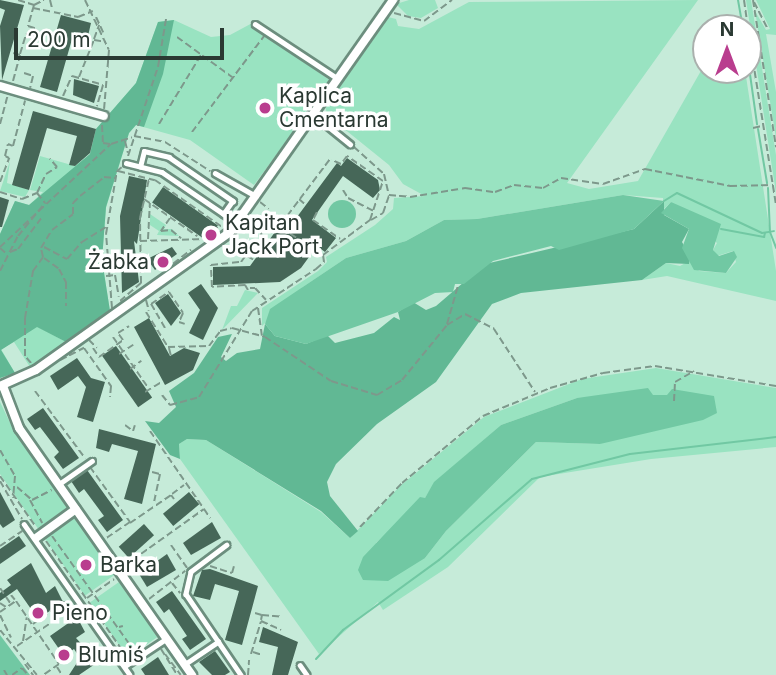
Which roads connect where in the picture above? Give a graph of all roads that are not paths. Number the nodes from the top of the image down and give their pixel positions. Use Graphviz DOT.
graph roads {
  1 [pos="393,0"];
  2 [pos="255,24"];
  3 [pos="338,79"];
  4 [pos="0,86"];
  5 [pos="100,113"];
  6 [pos="313,114"];
  7 [pos="350,144"];
  8 [pos="126,163"];
  9 [pos="140,167"];
  10 [pos="215,173"];
  11 [pos="258,199"];
  12 [pos="224,214"];
  13 [pos="238,224"];
  14 [pos="2,386"];
  15 [pos="90,463"];
  16 [pos="56,486"];
  17 [pos="76,509"];
  18 [pos="26,525"];
  19 [pos="42,535"];
  20 [pos="226,545"];
  21 [pos="166,639"];
  22 [pos="218,642"];
  23 [pos="128,664"];
  24 [pos="185,664"];
  25 [pos="300,665"];
  26 [pos="130,675"];
  27 [pos="192,675"];
  28 [pos="241,675"];
  29 [pos="307,675"];
  1 -- 3 [label="street"];
  2 -- 3 [label="lane"];
  3 -- 6 [label="street"];
  4 -- 5 [label="street"];
  6 -- 7 [label="lane"];
  6 -- 11 [label="street"];
  8 -- 9 [label="lane"];
  9 -- 12 [label="lane"];
  9 -- 12 [label="lane"];
  10 -- 11 [label="lane"];
  11 -- 13 [label="street"];
  12 -- 13 [label="lane"];
  13 -- 14 [label="street"];
  14 -- 16 [label="street"];
  15 -- 16 [label="lane"];
  16 -- 17 [label="street"];
  17 -- 19 [label="street"];
  17 -- 21 [label="street"];
  18 -- 19 [label="lane"];
  19 -- 23 [label="lane"];
  20 -- 22 [label="lane"];
  21 -- 23 [label="lane"];
  21 -- 24 [label="street"];
  22 -- 24 [label="lane"];
  22 -- 28 [label="lane"];
  23 -- 26 [label="lane"];
  24 -- 27 [label="street"];
  25 -- 29 [label="lane"];
}
